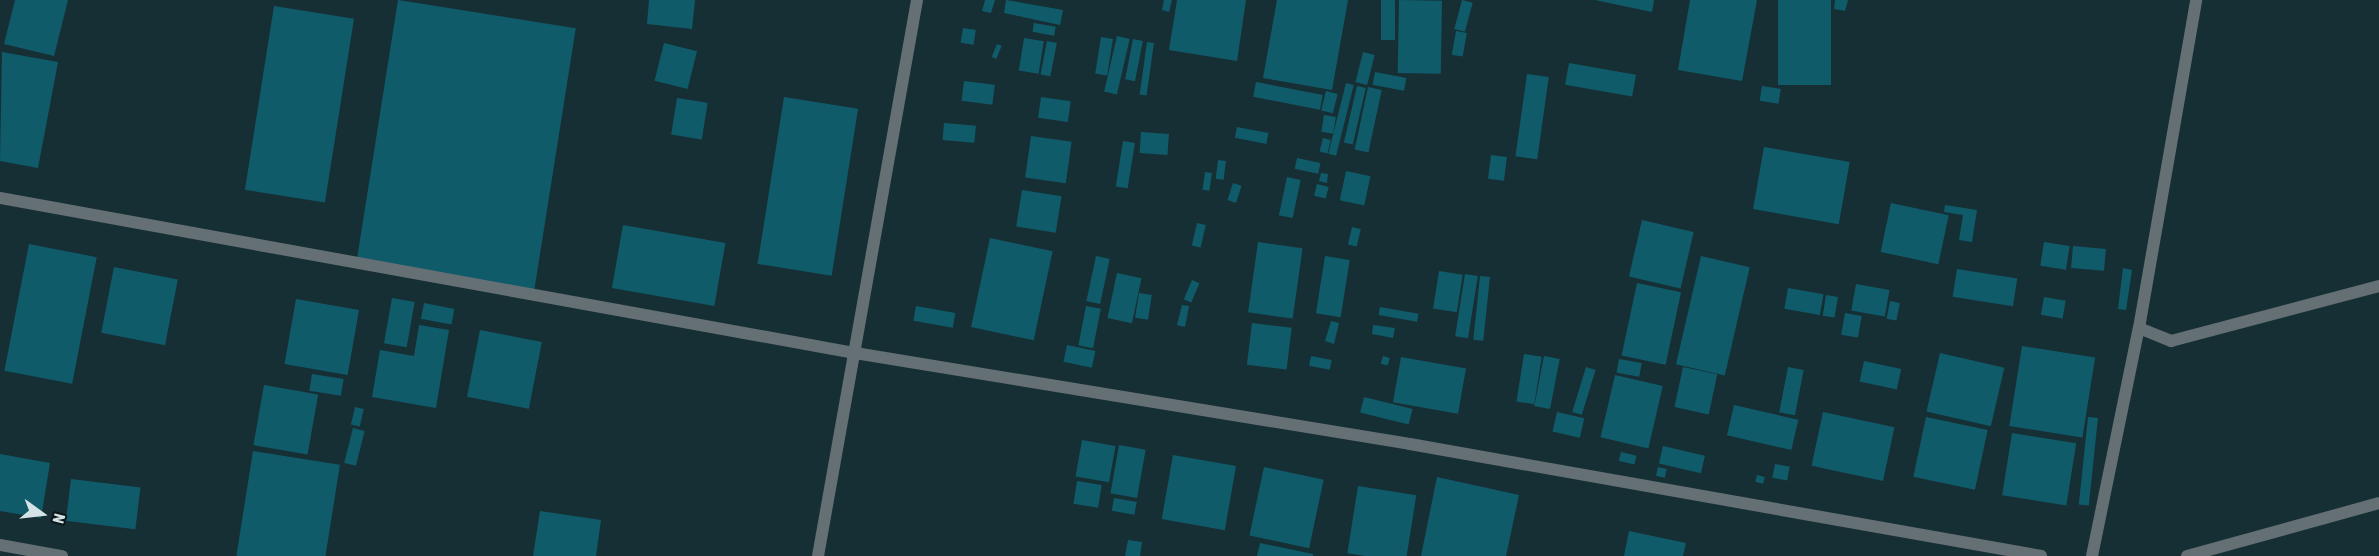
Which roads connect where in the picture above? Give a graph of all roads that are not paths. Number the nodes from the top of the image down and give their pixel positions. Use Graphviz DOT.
graph roads {
  1 [pos="917,0"];
  2 [pos="2196,0"];
  3 [pos="0,198"];
  4 [pos="2379,286"];
  5 [pos="2139,328"];
  6 [pos="855,353"];
  7 [pos="2379,502"];
  8 [pos="0,545"];
  9 [pos="62,556"];
  10 [pos="818,556"];
  11 [pos="2041,556"];
  12 [pos="2092,556"];
  13 [pos="2187,556"];
  1 -- 6 [label="street"];
  2 -- 5 [label="street"];
  3 -- 6 [label="street"];
  4 -- 5 [label="street"];
  5 -- 12 [label="street"];
  6 -- 10 [label="street"];
  6 -- 11 [label="street"];
  7 -- 13 [label="street"];
  8 -- 9 [label="street"];
}
